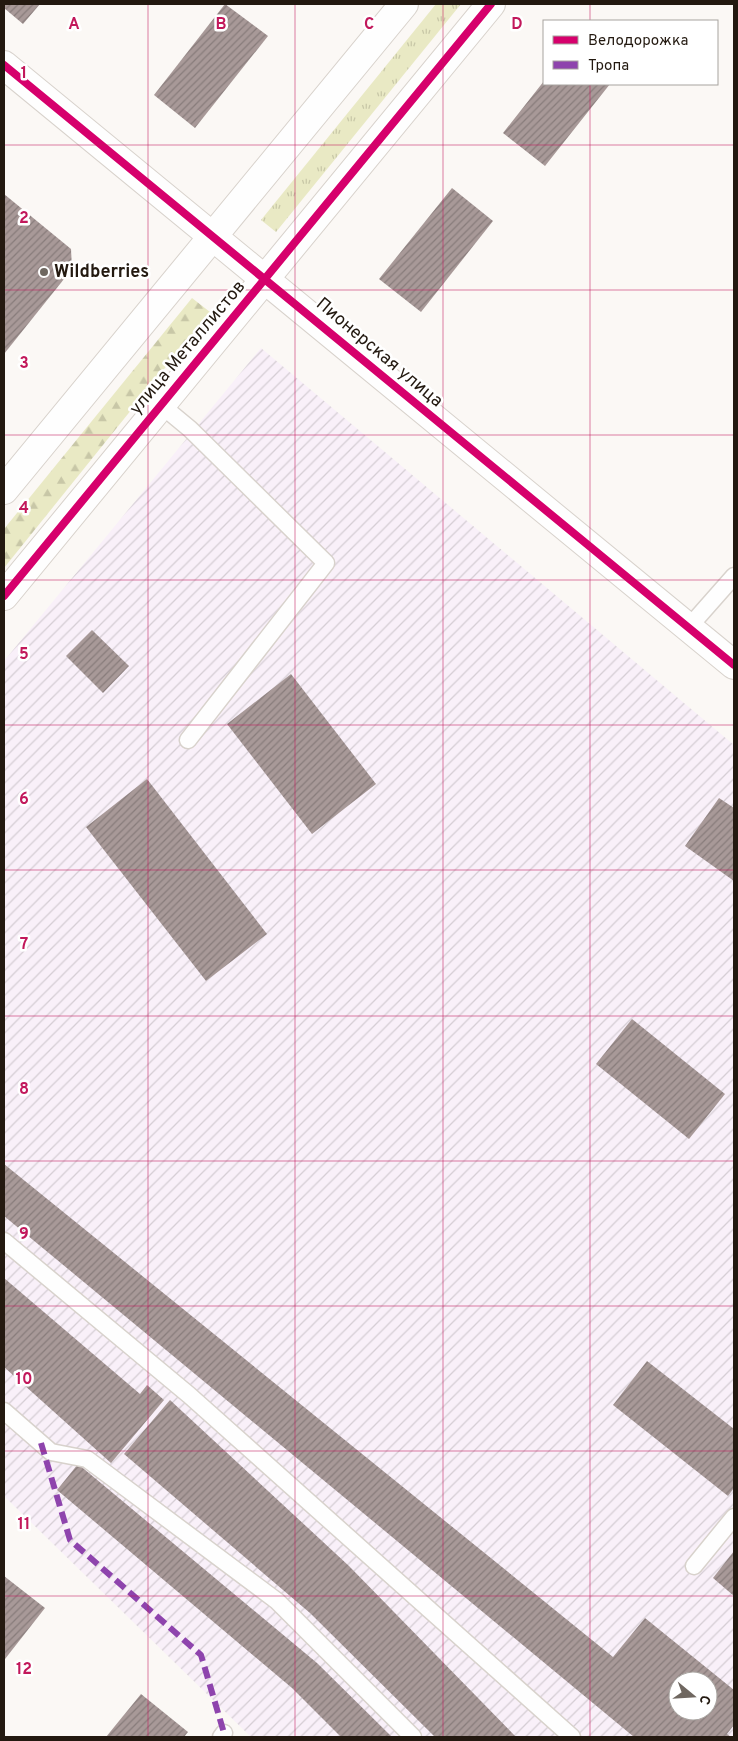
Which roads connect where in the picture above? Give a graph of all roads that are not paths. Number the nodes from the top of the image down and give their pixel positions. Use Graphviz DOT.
graph roads {
  1 [pos="404,4"];
  2 [pos="491,4"];
  3 [pos="4,64"];
  4 [pos="214,236"];
  5 [pos="266,278"];
  6 [pos="161,405"];
  7 [pos="4,490"];
  8 [pos="734,576"];
  9 [pos="4,596"];
  10 [pos="689,627"];
  11 [pos="734,665"];
  12 [pos="188,740"];
  13 [pos="4,1240"];
  14 [pos="4,1411"];
  15 [pos="734,1517"];
  16 [pos="694,1566"];
  17 [pos="413,1737"];
  18 [pos="572,1737"];
  1 -- 4 [label="street"];
  2 -- 5 [label="street, улица Металлистов"];
  3 -- 4 [label="street, Пионерская улица"];
  4 -- 5 [label="street, Пионерская улица"];
  4 -- 7 [label="street"];
  5 -- 6 [label="street, улица Металлистов"];
  5 -- 10 [label="street, Пионерская улица"];
  6 -- 9 [label="street, улица Металлистов"];
  6 -- 12 [label="lane"];
  8 -- 10 [label="lane"];
  10 -- 11 [label="street, Пионерская улица"];
  13 -- 18 [label="lane"];
  14 -- 17 [label="lane"];
  15 -- 16 [label="lane"];
}
